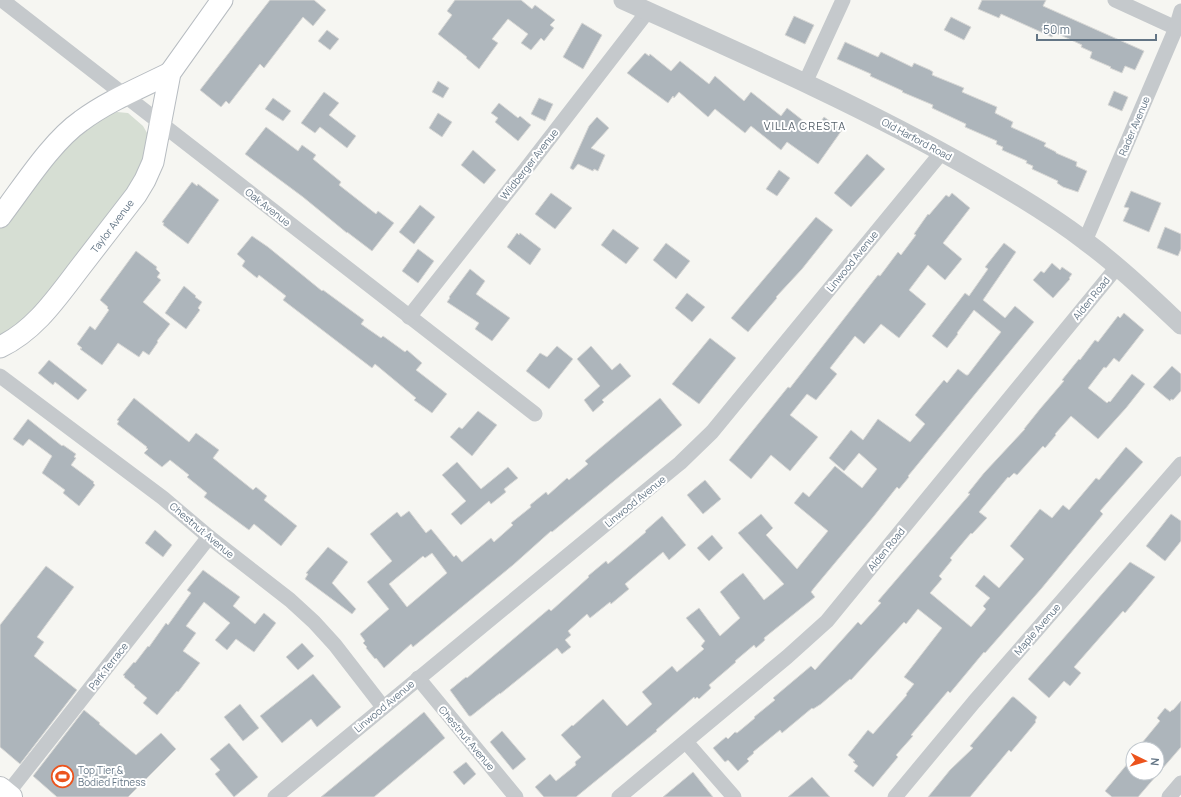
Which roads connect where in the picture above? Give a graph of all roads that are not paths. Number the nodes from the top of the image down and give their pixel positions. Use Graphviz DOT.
graph roads {
  1 [pos="2,0"];
  2 [pos="222,0"];
  3 [pos="623,0"];
  4 [pos="843,0"];
  5 [pos="1115,0"];
  6 [pos="648,11"];
  7 [pos="1181,11"];
  8 [pos="1176,28"];
  9 [pos="170,73"];
  10 [pos="804,83"];
  11 [pos="125,96"];
  12 [pos="160,123"];
  13 [pos="942,152"];
  14 [pos="0,217"];
  15 [pos="1086,241"];
  16 [pos="1117,267"];
  17 [pos="409,317"];
  18 [pos="1181,325"];
  19 [pos="0,347"];
  20 [pos="0,376"];
  21 [pos="535,414"];
  22 [pos="1181,464"];
  23 [pos="209,537"];
  24 [pos="418,678"];
  25 [pos="383,707"];
  26 [pos="686,742"];
  27 [pos="1181,783"];
  28 [pos="6,793"];
  29 [pos="275,797"];
  30 [pos="516,797"];
  31 [pos="619,797"];
  32 [pos="734,797"];
  33 [pos="896,797"];
  34 [pos="1169,797"];
  1 -- 11 [label="street, Oak Avenue"];
  2 -- 9 [label="main road, Taylor Avenue"];
  3 -- 6 [label="street, Old Harford Road"];
  4 -- 10 [label="street"];
  5 -- 8 [label="street"];
  6 -- 10 [label="street, Old Harford Road"];
  6 -- 17 [label="street, Wildberger Avenue"];
  7 -- 8 [label="street, Rader Avenue"];
  8 -- 15 [label="street, Rader Avenue"];
  9 -- 11 [label="main road, Taylor Avenue"];
  9 -- 12 [label="main road, Taylor Avenue"];
  10 -- 13 [label="street, Old Harford Road"];
  11 -- 12 [label="street, Oak Avenue"];
  11 -- 14 [label="main road, Taylor Avenue"];
  12 -- 17 [label="street, Oak Avenue"];
  12 -- 19 [label="main road, Taylor Avenue"];
  13 -- 15 [label="street, Old Harford Road"];
  13 -- 24 [label="street, Linwood Avenue"];
  15 -- 16 [label="street, Old Harford Road"];
  16 -- 18 [label="street, Old Harford Road"];
  16 -- 26 [label="street, Alden Road"];
  17 -- 21 [label="street, Oak Avenue"];
  20 -- 23 [label="street, Chestnut Avenue"];
  22 -- 33 [label="street, Maple Avenue"];
  23 -- 25 [label="street, Chestnut Avenue"];
  23 -- 28 [label="street, Park Terrace"];
  24 -- 25 [label="street, Linwood Avenue"];
  24 -- 30 [label="street, Chestnut Avenue"];
  25 -- 29 [label="street, Linwood Avenue"];
  26 -- 31 [label="street, Alden Road"];
  26 -- 32 [label="street"];
  27 -- 34 [label="street"];
}
